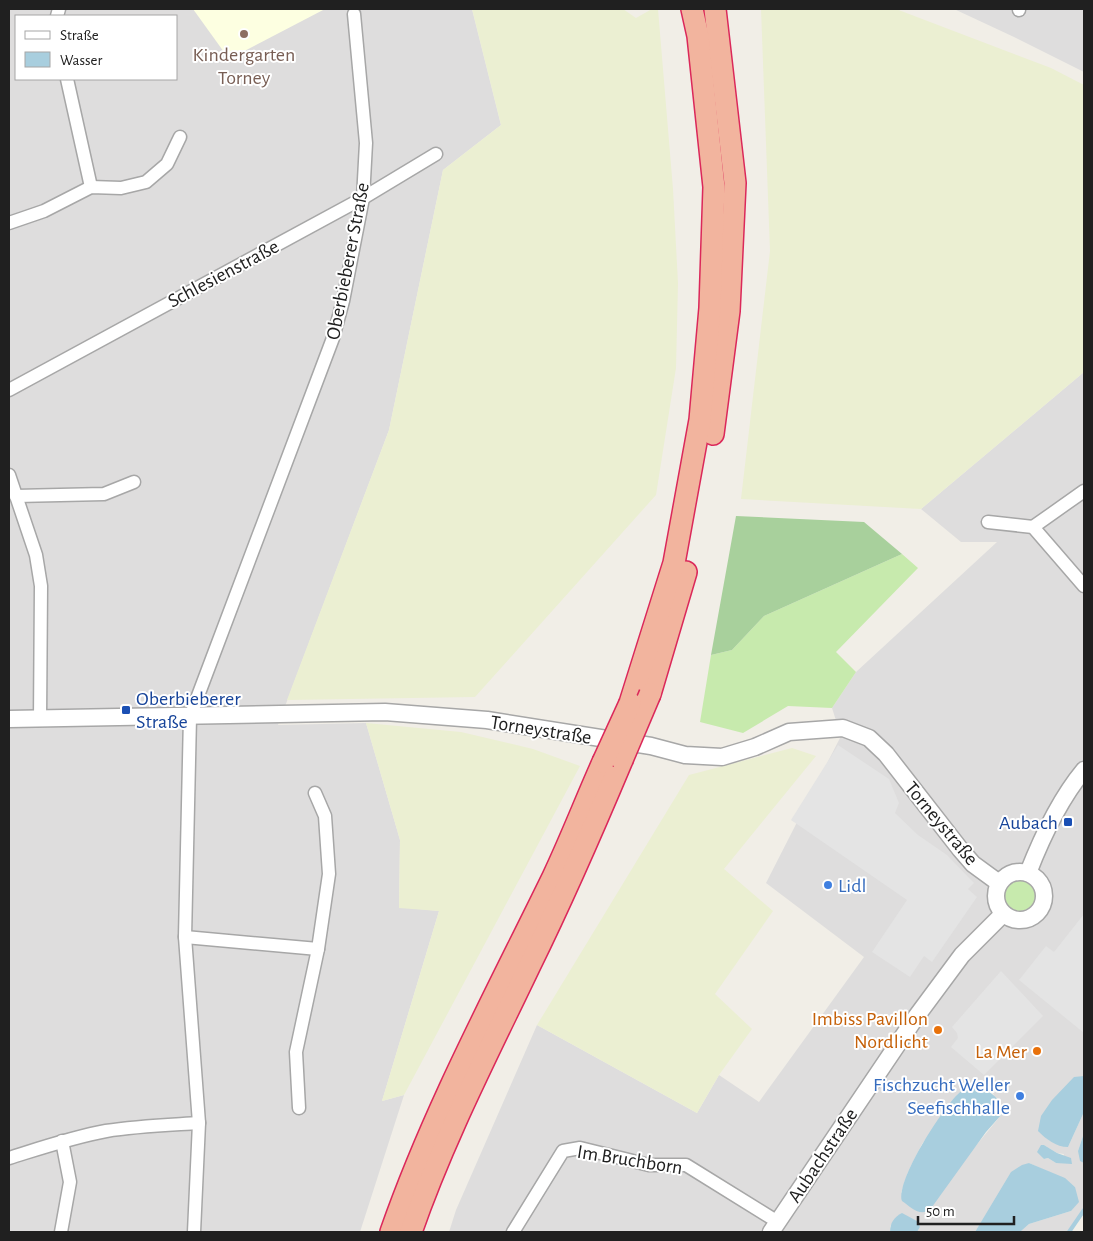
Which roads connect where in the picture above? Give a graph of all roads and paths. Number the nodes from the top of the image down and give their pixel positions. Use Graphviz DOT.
graph roads {
  1 [pos="692,9"];
  2 [pos="715,9"];
  3 [pos="354,14"];
  4 [pos="68,80"];
  5 [pos="180,137"];
  6 [pos="436,154"];
  7 [pos="91,187"];
  8 [pos="363,198"];
  9 [pos="9,222"];
  10 [pos="9,390"];
  11 [pos="9,475"];
  12 [pos="134,482"];
  13 [pos="1084,491"];
  14 [pos="16,496"];
  15 [pos="988,522"];
  16 [pos="1033,527"];
  17 [pos="1084,586"];
  18 [pos="190,716"];
  19 [pos="9,719"];
  20 [pos="40,720"];
  21 [pos="613,761"];
  22 [pos="1084,770"];
  23 [pos="315,793"];
  24 [pos="1028,873"];
  25 [pos="999,883"];
  26 [pos="1003,914"];
  27 [pos="185,937"];
  28 [pos="318,949"];
  29 [pos="298,1108"];
  30 [pos="199,1123"];
  31 [pos="62,1141"];
  32 [pos="9,1158"];
  33 [pos="774,1227"];
  34 [pos="62,1232"];
  35 [pos="194,1232"];
  36 [pos="391,1232"];
  37 [pos="410,1232"];
  38 [pos="513,1232"];
  1 -- 21 [label="highway, bridge"];
  2 -- 21 [label="highway, bridge"];
  3 -- 8 [label="street, Oberbieberer Straße"];
  4 -- 7 [label="street"];
  5 -- 7 [label="street"];
  6 -- 8 [label="street, Schlesienstraße"];
  7 -- 9 [label="street"];
  8 -- 10 [label="street, Schlesienstraße"];
  8 -- 18 [label="street, Oberbieberer Straße"];
  11 -- 14 [label="street"];
  12 -- 14 [label="street"];
  13 -- 16 [label="street"];
  14 -- 20 [label="street"];
  15 -- 16 [label="street"];
  16 -- 17 [label="street"];
  18 -- 20 [label="street, Torneystraße"];
  18 -- 25 [label="street, Torneystraße"];
  18 -- 27 [label="street, Oberbieberer Straße"];
  19 -- 20 [label="street, Torneystraße"];
  21 -- 36 [label="highway"];
  21 -- 37 [label="highway"];
  22 -- 24 [label="street"];
  23 -- 28 [label="street"];
  24 -- 25 [label="street"];
  24 -- 26 [label="street"];
  25 -- 26 [label="street"];
  26 -- 33 [label="street, Aubachstraße"];
  27 -- 28 [label="street"];
  27 -- 30 [label="street, Oberbieberer Straße"];
  28 -- 29 [label="street"];
  30 -- 31 [label="street"];
  30 -- 35 [label="street, Oberbieberer Straße"];
  31 -- 32 [label="street"];
  31 -- 34 [label="street"];
  33 -- 38 [label="street, Im Bruchborn"];
}
